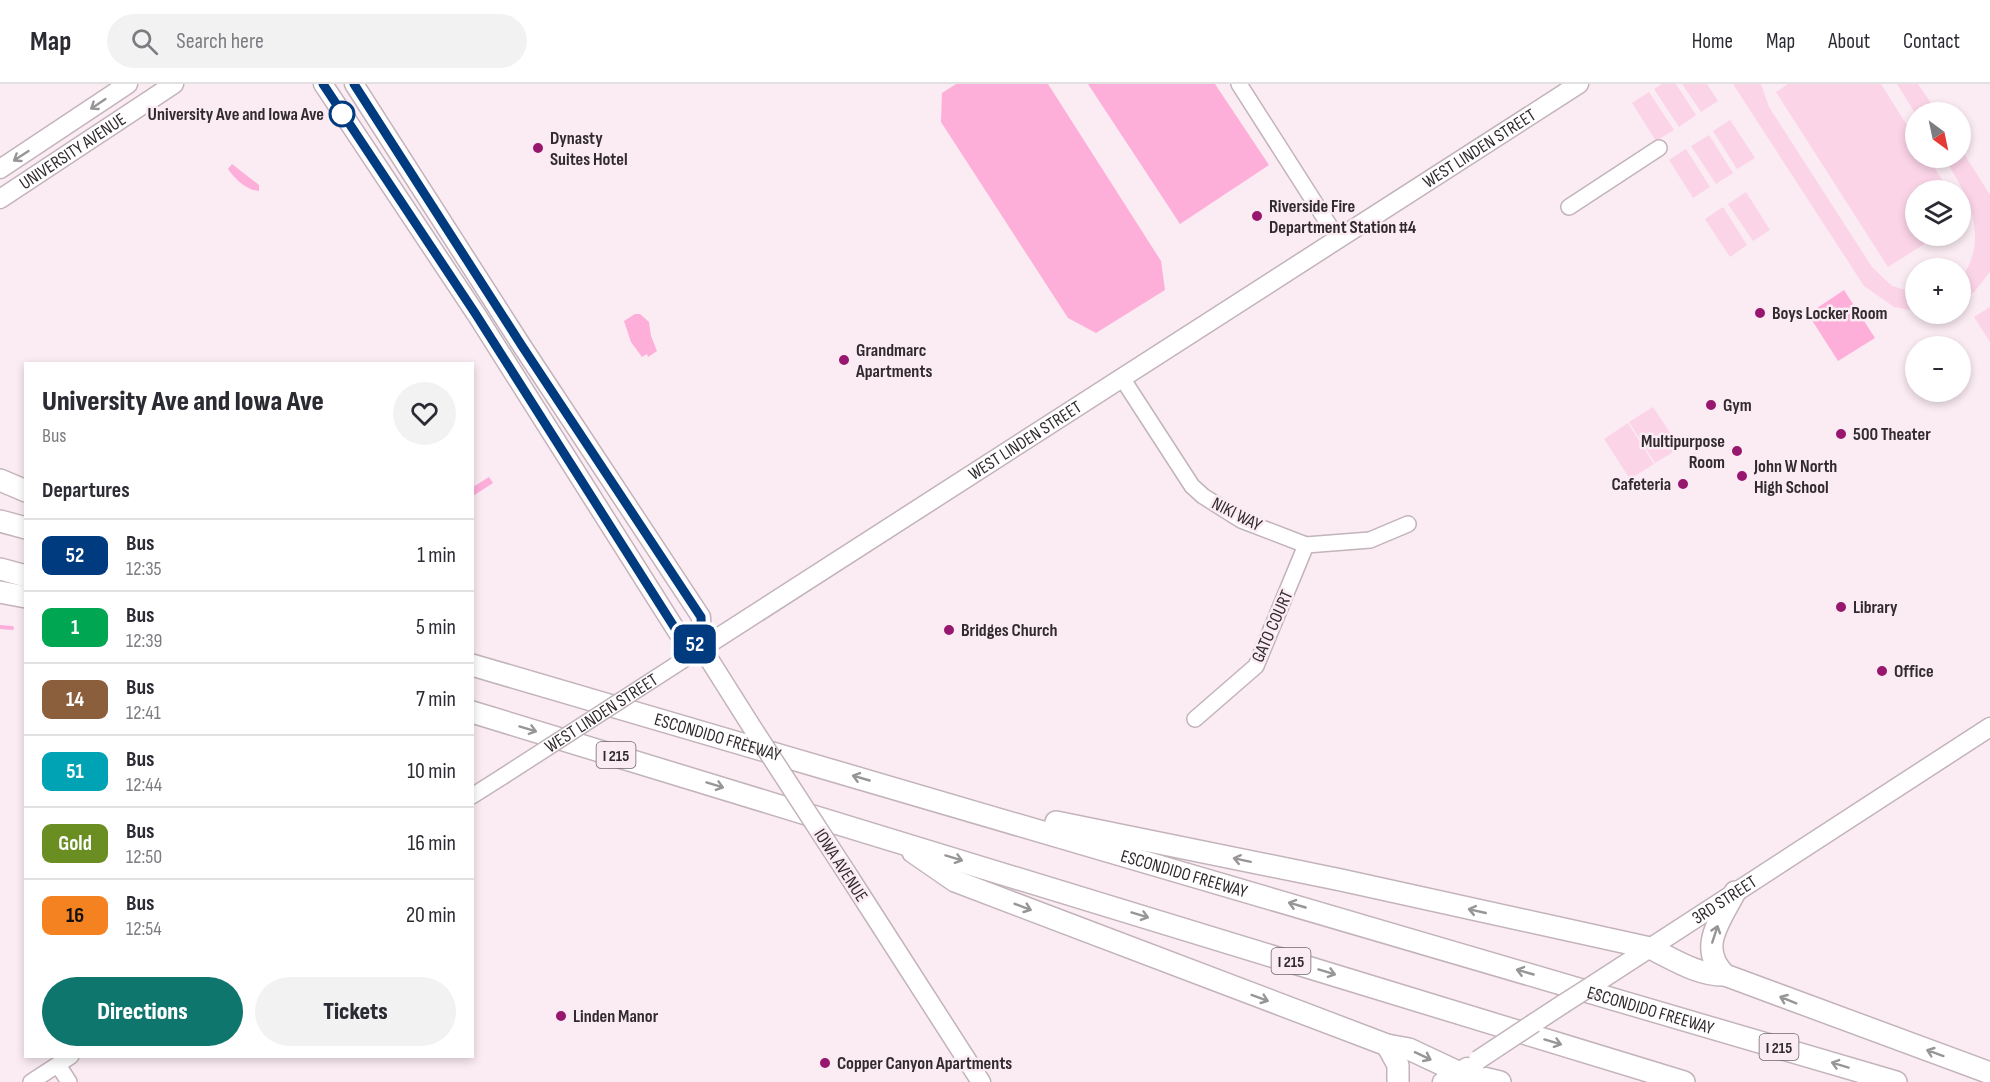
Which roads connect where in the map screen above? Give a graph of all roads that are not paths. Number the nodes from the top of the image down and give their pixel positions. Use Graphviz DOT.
graph roads {
  1 [pos="128,84"];
  2 [pos="174,84"];
  3 [pos="322,84"];
  4 [pos="354,84"];
  5 [pos="1239,84"];
  6 [pos="1579,84"];
  7 [pos="1659,148"];
  8 [pos="0,169"];
  9 [pos="0,199"];
  10 [pos="1569,207"];
  11 [pos="1338,239"];
  12 [pos="1122,378"];
  13 [pos="0,480"];
  14 [pos="24,490"];
  15 [pos="0,521"];
  16 [pos="1408,524"];
  17 [pos="24,527"];
  18 [pos="1306,545"];
  19 [pos="0,569"];
  20 [pos="24,575"];
  21 [pos="0,592"];
  22 [pos="24,597"];
  23 [pos="702,648"];
  24 [pos="474,666"];
  25 [pos="474,713"];
  26 [pos="1195,719"];
  27 [pos="1990,727"];
  28 [pos="474,795"];
  29 [pos="917,795"];
  30 [pos="898,841"];
  31 [pos="1735,892"];
  32 [pos="1642,954"];
  33 [pos="1725,975"];
  34 [pos="1387,1045"];
  35 [pos="65,1060"];
  36 [pos="1990,1073"];
  37 [pos="1450,1077"];
  38 [pos="31,1082"];
  39 [pos="69,1082"];
  40 [pos="981,1082"];
  41 [pos="1398,1082"];
  42 [pos="1500,1082"];
  43 [pos="1684,1082"];
  44 [pos="1896,1082"];
  1 -- 8 [label="main road, UNIVERSITY AVENUE, one-way"];
  2 -- 9 [label="main road, UNIVERSITY AVENUE"];
  3 -- 23 [label="main road, IOWA AVENUE"];
  4 -- 23 [label="main road, IOWA AVENUE"];
  5 -- 11 [label="street"];
  6 -- 11 [label="main road, WEST LINDEN STREET"];
  7 -- 10 [label="street"];
  11 -- 12 [label="main road, WEST LINDEN STREET"];
  12 -- 18 [label="street, NIKI WAY"];
  12 -- 23 [label="main road, WEST LINDEN STREET"];
  13 -- 14 [label="highway"];
  15 -- 17 [label="highway"];
  16 -- 18 [label="street, NIKI WAY"];
  18 -- 26 [label="street, GATO COURT"];
  19 -- 20 [label="highway"];
  21 -- 22 [label="highway"];
  23 -- 28 [label="street, WEST LINDEN STREET, bridge"];
  23 -- 40 [label="main road, IOWA AVENUE, bridge"];
  29 -- 24 [label="highway, ESCONDIDO FREEWAY / I 215, one-way"];
  25 -- 30 [label="highway, I 215, one-way"];
  27 -- 31 [label="main road, 3RD STREET"];
  32 -- 29 [label="highway, one-way"];
  44 -- 29 [label="highway, ESCONDIDO FREEWAY / I 215, one-way"];
  30 -- 34 [label="highway, one-way"];
  30 -- 43 [label="highway, I 215, one-way"];
  31 -- 32 [label="main road, 3RD STREET"];
  33 -- 31 [label="highway, one-way"];
  32 -- 33 [label="highway"];
  32 -- 37 [label="main road, 3RD STREET, bridge"];
  36 -- 33 [label="highway, one-way"];
  34 -- 37 [label="highway, one-way"];
  34 -- 41 [label="highway"];
  35 -- 38 [label="street"];
  35 -- 39 [label="street"];
  37 -- 42 [label="highway"];
}
